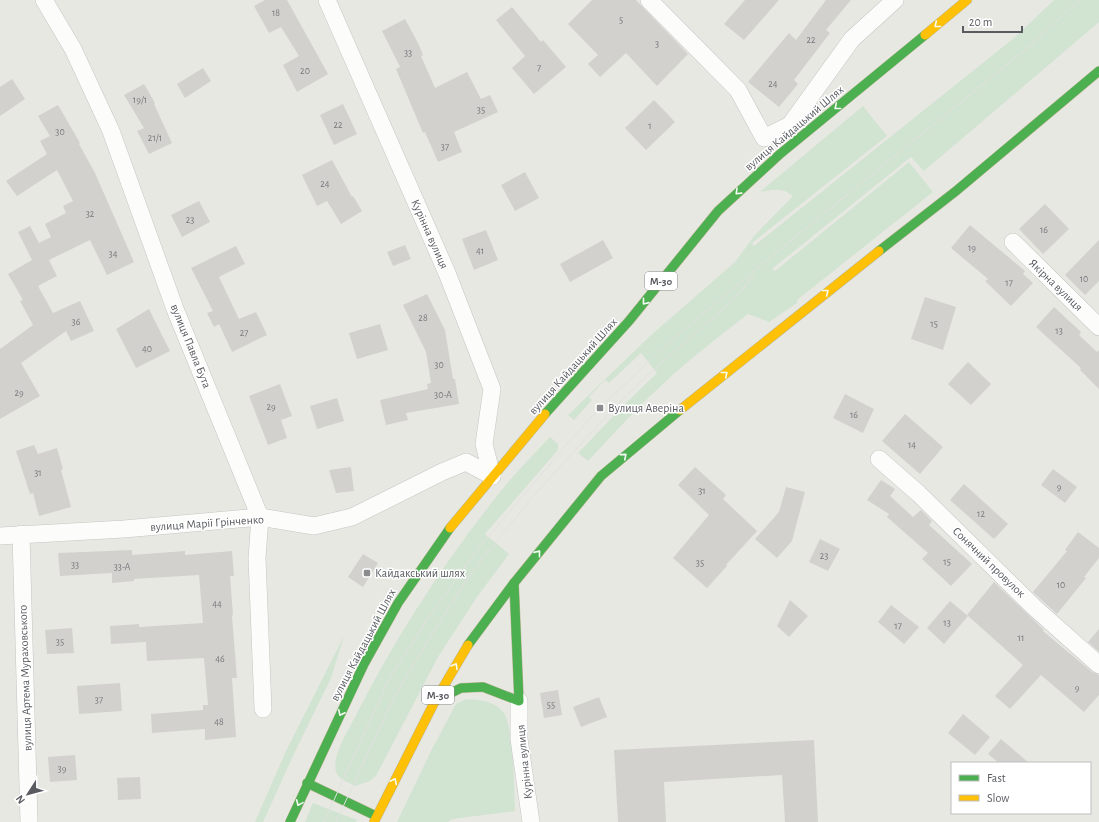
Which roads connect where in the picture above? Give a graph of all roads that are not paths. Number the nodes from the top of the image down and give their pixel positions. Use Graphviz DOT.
graph roads {
  1 [pos="44,0"];
  2 [pos="326,0"];
  3 [pos="649,0"];
  4 [pos="895,0"];
  5 [pos="967,0"];
  6 [pos="1099,71"];
  7 [pos="1013,242"];
  8 [pos="1099,327"];
  9 [pos="879,459"];
  10 [pos="492,476"];
  11 [pos="260,517"];
  12 [pos="21,534"];
  13 [pos="0,536"];
  14 [pos="514,583"];
  15 [pos="1099,665"];
  16 [pos="435,701"];
  17 [pos="519,701"];
  18 [pos="263,709"];
  19 [pos="307,783"];
  20 [pos="375,819"];
  21 [pos="29,822"];
  22 [pos="290,822"];
  23 [pos="531,822"];
  1 -- 11 [label="street, вулиця Павла Бута"];
  2 -- 10 [label="street, Курінна вулиця"];
  3 -- 4 [label="street"];
  5 -- 10 [label="highway, вулиця Кайдацький Шлях / М-30, one-way"];
  14 -- 6 [label="highway, М-30, one-way"];
  7 -- 8 [label="street, Якірна вулиця"];
  9 -- 15 [label="street, Сонячний провулок"];
  10 -- 11 [label="street, вулиця Марії Грінченко"];
  10 -- 19 [label="highway, вулиця Кайдацький Шлях / М-30, one-way"];
  11 -- 12 [label="street, вулиця Марії Грінченко"];
  11 -- 18 [label="street, вулиця Павла Бута"];
  12 -- 13 [label="street, вулиця Марії Грінченко"];
  12 -- 21 [label="street, вулиця Артема Мураховського"];
  16 -- 14 [label="highway, М-30, one-way"];
  14 -- 17 [label="highway"];
  16 -- 17 [label="highway"];
  20 -- 16 [label="highway, М-30, one-way"];
  17 -- 23 [label="street, Курінна вулиця"];
  19 -- 20 [label="highway"];
  19 -- 22 [label="highway, вулиця Кайдацький Шлях / М-30, one-way"];
}
